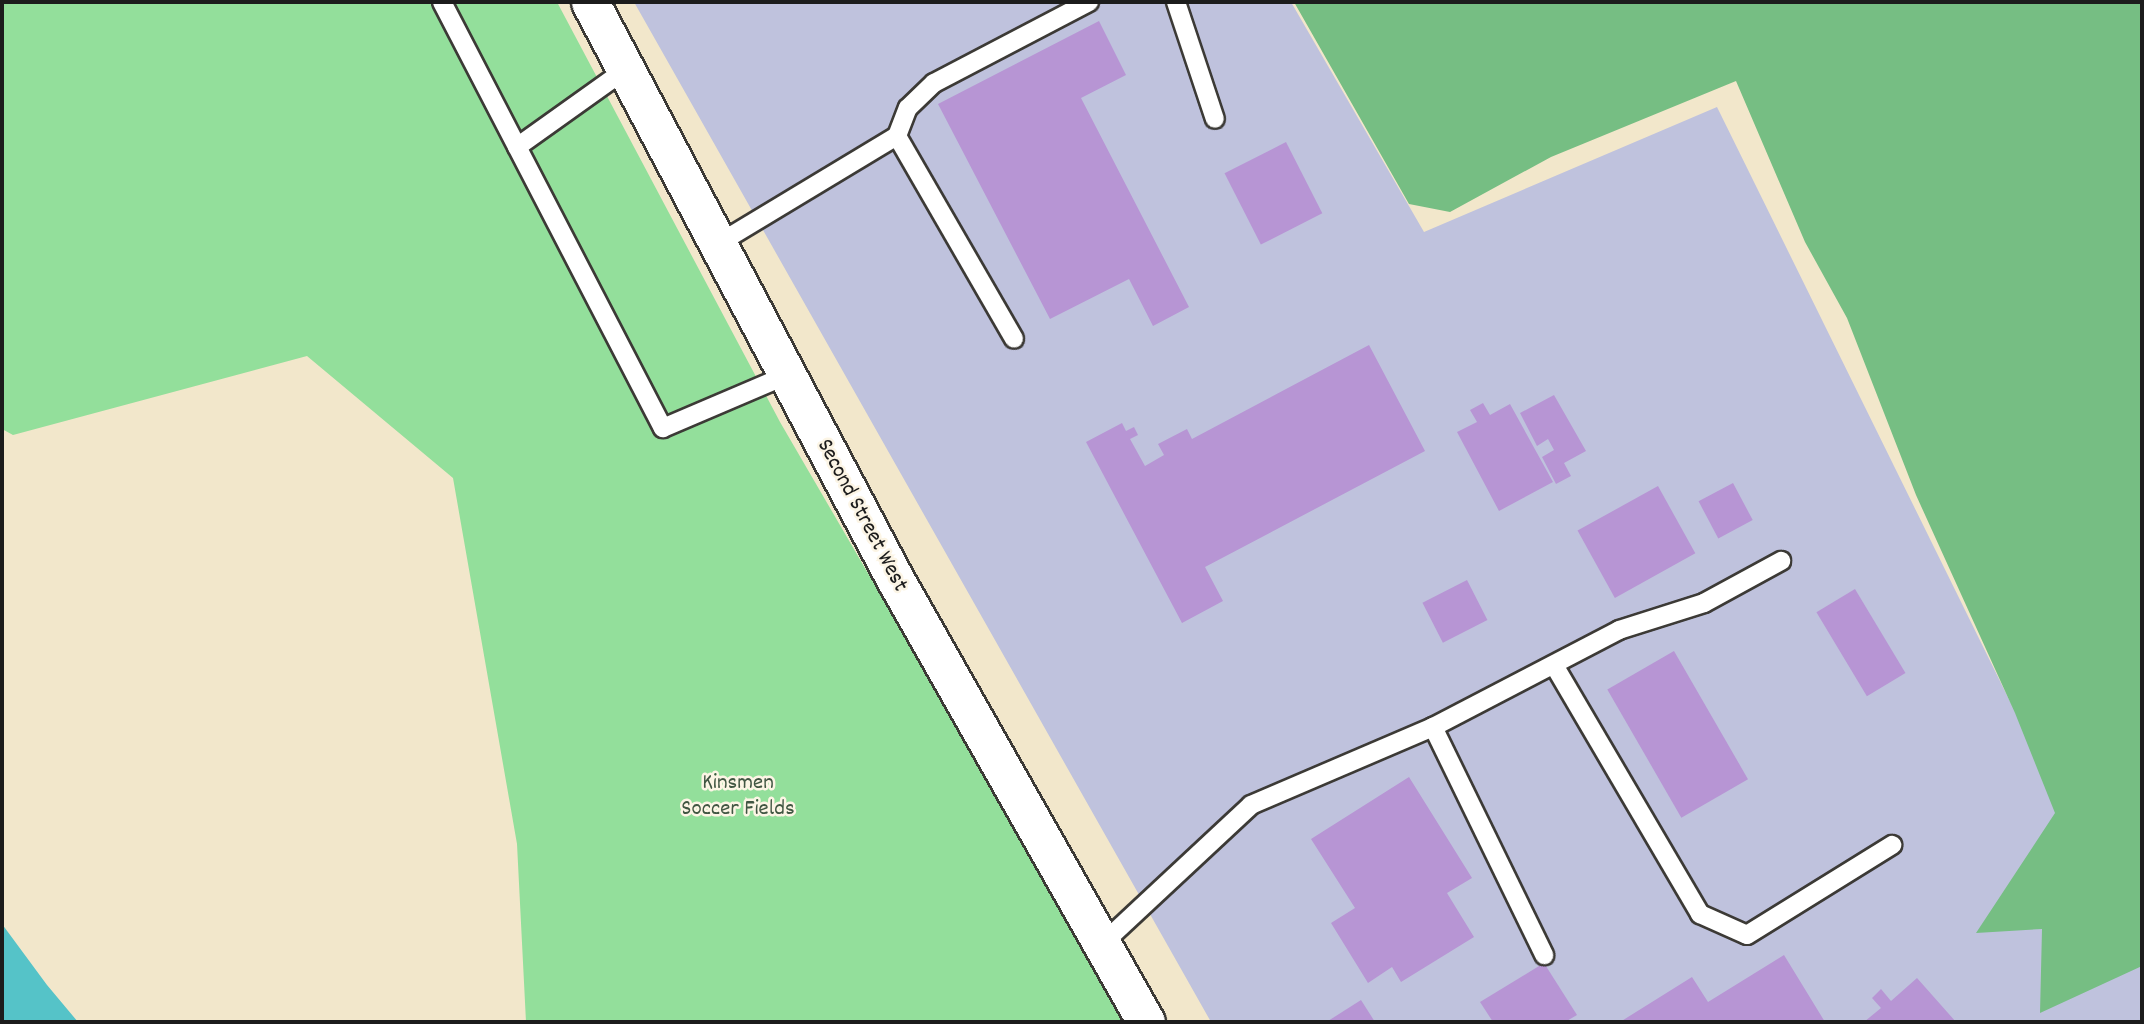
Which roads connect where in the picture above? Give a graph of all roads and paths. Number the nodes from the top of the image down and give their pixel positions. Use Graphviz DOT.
graph roads {
  1 [pos="442,2"];
  2 [pos="590,2"];
  3 [pos="1089,2"];
  4 [pos="1176,2"];
  5 [pos="625,69"];
  6 [pos="1215,119"];
  7 [pos="897,136"];
  8 [pos="517,146"];
  9 [pos="716,246"];
  10 [pos="1014,339"];
  11 [pos="785,376"];
  12 [pos="1781,561"];
  13 [pos="1554,665"];
  14 [pos="1433,727"];
  15 [pos="1892,845"];
  16 [pos="1101,945"];
  17 [pos="1544,955"];
  18 [pos="1146,1022"];
  1 -- 8 [label="lane"];
  2 -- 5 [label="street, Second Street West"];
  3 -- 7 [label="lane"];
  4 -- 6 [label="lane"];
  5 -- 8 [label="lane"];
  5 -- 9 [label="street, Second Street West"];
  7 -- 9 [label="lane"];
  7 -- 10 [label="lane"];
  8 -- 11 [label="lane"];
  9 -- 11 [label="street, Second Street West"];
  11 -- 16 [label="street, Second Street West"];
  12 -- 13 [label="lane"];
  13 -- 14 [label="lane"];
  13 -- 15 [label="lane"];
  14 -- 16 [label="lane"];
  14 -- 17 [label="lane"];
  16 -- 18 [label="street, Second Street West"];
}
